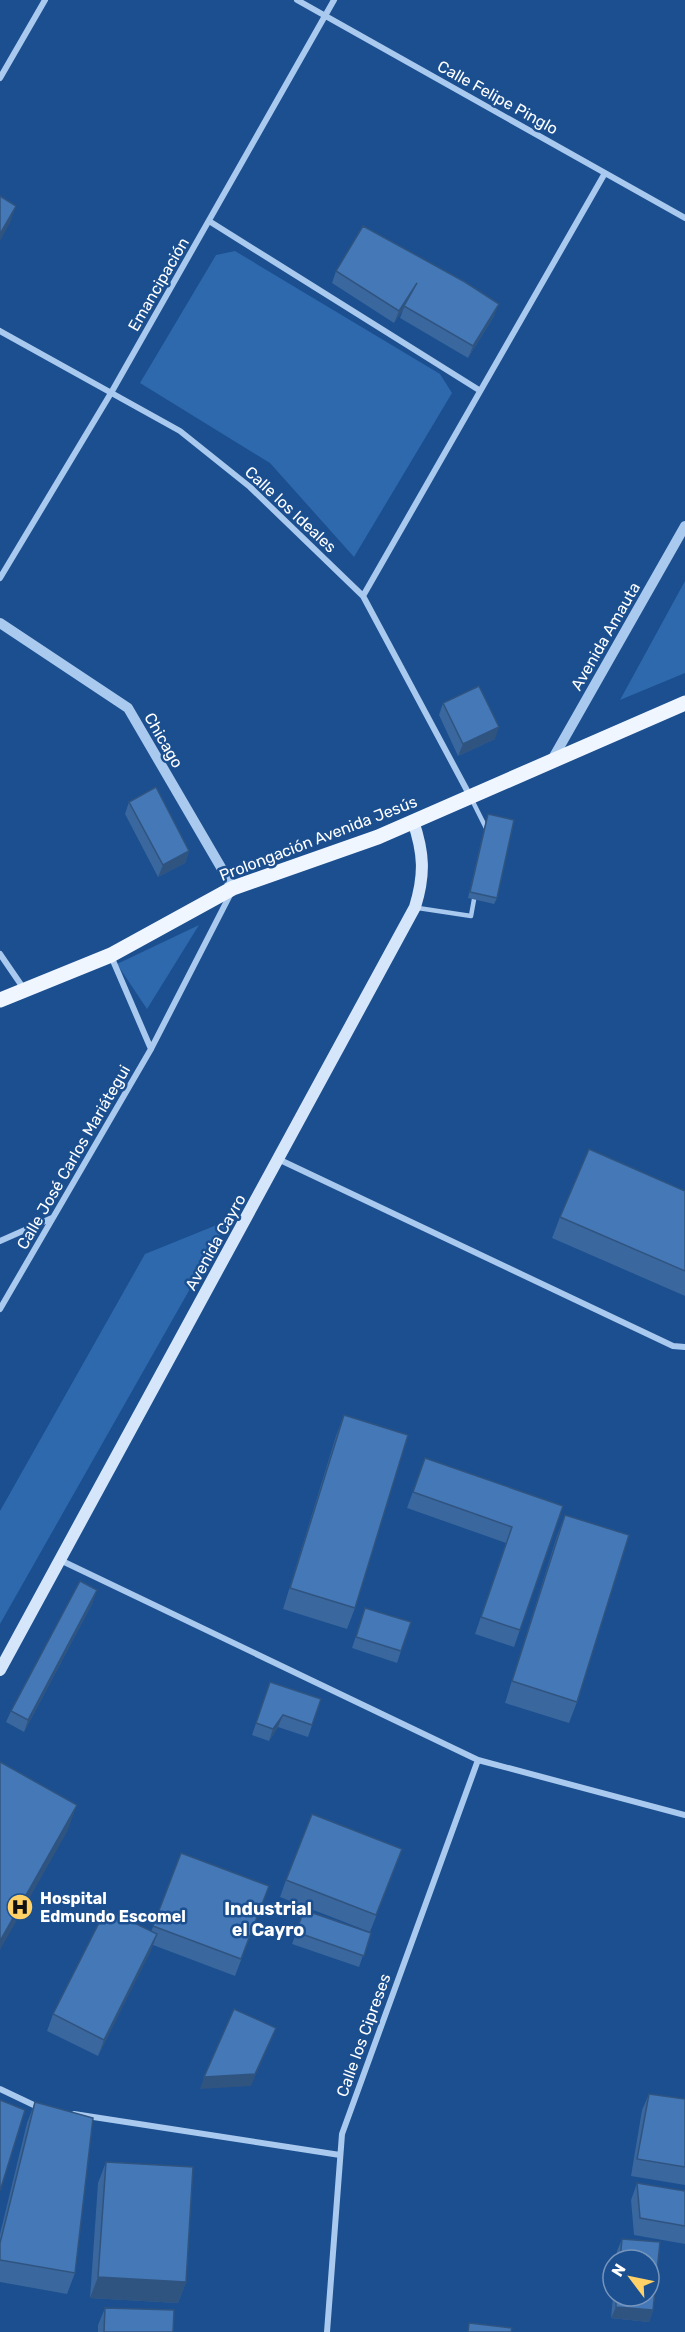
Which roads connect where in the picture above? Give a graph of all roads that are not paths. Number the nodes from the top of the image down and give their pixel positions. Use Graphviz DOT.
graph roads {
  1 [pos="45,0"];
  2 [pos="297,0"];
  3 [pos="334,0"];
  4 [pos="325,16"];
  5 [pos="0,78"];
  6 [pos="605,173"];
  7 [pos="685,218"];
  8 [pos="209,221"];
  9 [pos="0,331"];
  10 [pos="479,390"];
  11 [pos="111,393"];
  12 [pos="685,526"];
  13 [pos="0,578"];
  14 [pos="363,596"];
  15 [pos="0,623"];
  16 [pos="685,703"];
  17 [pos="552,760"];
  18 [pos="470,796"];
  19 [pos="413,822"];
  20 [pos="485,840"];
  21 [pos="477,883"];
  22 [pos="234,888"];
  23 [pos="415,907"];
  24 [pos="0,954"];
  25 [pos="111,955"];
  26 [pos="24,989"];
  27 [pos="0,1000"];
  28 [pos="151,1049"];
  29 [pos="278,1159"];
  30 [pos="53,1218"];
  31 [pos="0,1241"];
  32 [pos="0,1309"];
  33 [pos="685,1347"];
  34 [pos="60,1560"];
  35 [pos="0,1670"];
  36 [pos="478,1760"];
  37 [pos="685,1815"];
  38 [pos="0,2089"];
  39 [pos="43,2109"];
  40 [pos="66,2112"];
  41 [pos="340,2155"];
  42 [pos="327,2332"];
  1 -- 5 [label="street"];
  2 -- 4 [label="street, Calle Felipe Pinglo"];
  3 -- 4 [label="street, Emancipación"];
  4 -- 6 [label="street, Calle Felipe Pinglo"];
  4 -- 8 [label="street, Emancipación"];
  6 -- 7 [label="street, Calle Felipe Pinglo"];
  6 -- 10 [label="street"];
  8 -- 10 [label="street"];
  8 -- 11 [label="street, Emancipación"];
  9 -- 11 [label="street, Calle los Ideales"];
  10 -- 14 [label="street"];
  11 -- 13 [label="street, Emancipación"];
  11 -- 14 [label="street, Calle los Ideales"];
  12 -- 17 [label="street, Avenida Amauta"];
  14 -- 18 [label="street, Calle los Ideales"];
  15 -- 22 [label="street, Chicago"];
  16 -- 17 [label="main road, Prolongación Avenida Jesús"];
  17 -- 18 [label="main road, Prolongación Avenida Jesús"];
  18 -- 19 [label="main road, Prolongación Avenida Jesús"];
  18 -- 20 [label="lane"];
  19 -- 22 [label="main road, Prolongación Avenida Jesús"];
  19 -- 23 [label="main road, Avenida Cayro"];
  21 -- 23 [label="lane"];
  22 -- 25 [label="main road, Prolongación Avenida Jesús"];
  22 -- 28 [label="street, Calle José Carlos Mariátegui"];
  23 -- 29 [label="main road, Avenida Cayro"];
  24 -- 26 [label="street"];
  25 -- 26 [label="main road, Prolongación Avenida Jesús"];
  25 -- 28 [label="street"];
  26 -- 27 [label="main road, Prolongación Avenida Jesús"];
  28 -- 30 [label="street, Calle José Carlos Mariátegui"];
  29 -- 33 [label="street"];
  29 -- 34 [label="main road, Avenida Cayro"];
  30 -- 31 [label="street"];
  30 -- 32 [label="street, Calle José Carlos Mariátegui"];
  34 -- 35 [label="main road, Avenida Cayro"];
  34 -- 36 [label="street"];
  36 -- 37 [label="street"];
  36 -- 41 [label="street, Calle los Cipreses"];
  38 -- 39 [label="street"];
  40 -- 41 [label="street"];
  41 -- 42 [label="street, Calle los Cipreses"];
}
